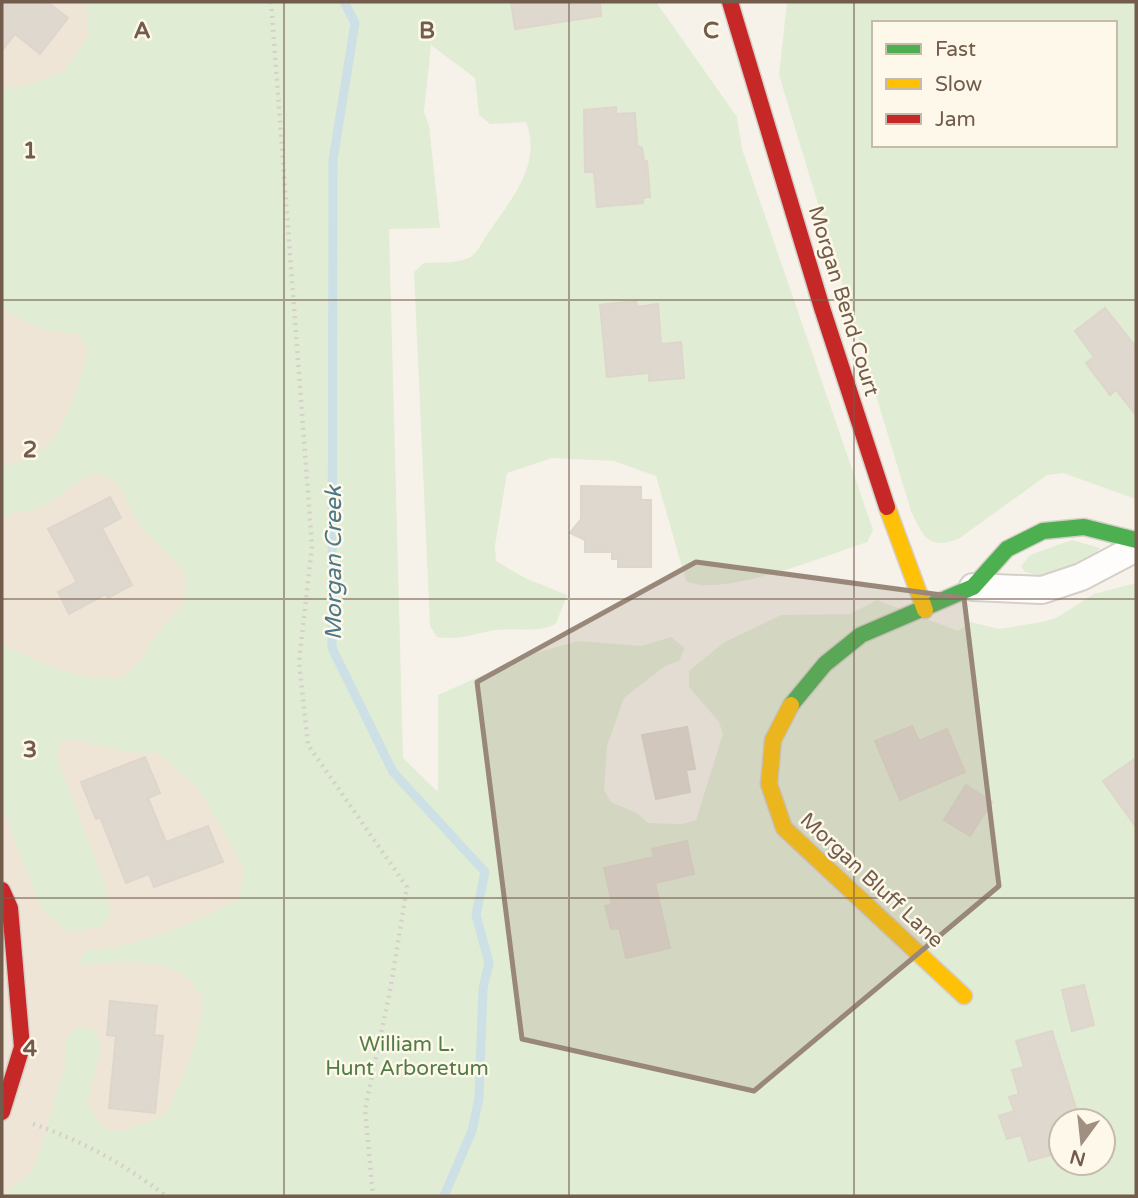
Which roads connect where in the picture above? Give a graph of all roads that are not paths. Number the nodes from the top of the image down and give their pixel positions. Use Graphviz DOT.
graph roads {
  1 [pos="730,2"];
  2 [pos="1136,540"];
  3 [pos="1136,548"];
  4 [pos="973,587"];
  5 [pos="925,610"];
  6 [pos="2,890"];
  7 [pos="964,996"];
  8 [pos="2,1112"];
  1 -- 5 [label="street, Morgan Bend Court"];
  2 -- 4 [label="street"];
  3 -- 4 [label="street"];
  4 -- 5 [label="street, Morgan Bluff Lane"];
  5 -- 7 [label="street, Morgan Bluff Lane"];
  6 -- 8 [label="street"];
}
